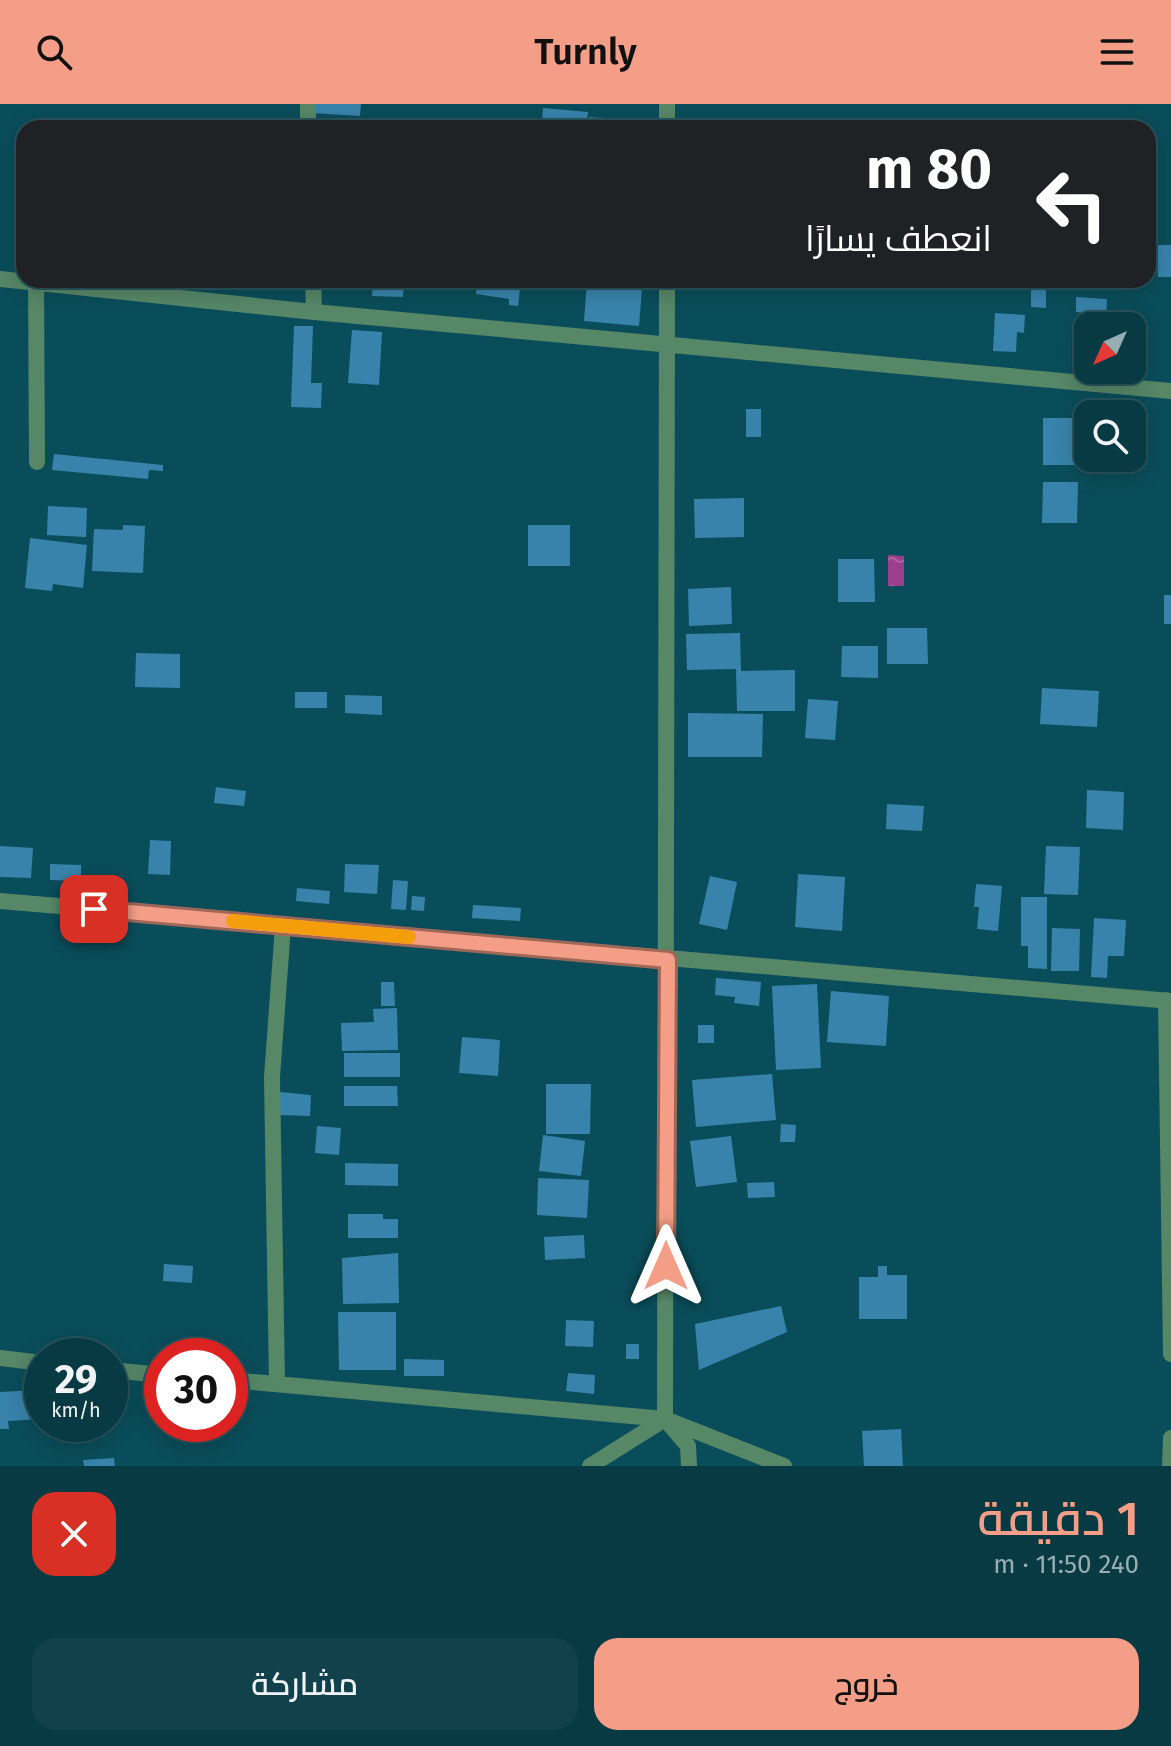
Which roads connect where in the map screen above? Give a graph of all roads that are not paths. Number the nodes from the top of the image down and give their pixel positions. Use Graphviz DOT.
graph roads {
  1 [pos="36,288"];
  2 [pos="84,288"];
  3 [pos="313,288"];
  4 [pos="667,288"];
  5 [pos="314,312"];
  6 [pos="667,343"];
  7 [pos="1171,391"];
  8 [pos="37,462"];
  9 [pos="0,901"];
  10 [pos="283,926"];
  11 [pos="668,960"];
  12 [pos="1168,1001"];
  13 [pos="1171,1354"];
  14 [pos="0,1358"];
  15 [pos="24,1361"];
  16 [pos="248,1381"];
  17 [pos="277,1383"];
  18 [pos="665,1419"];
  19 [pos="1171,1438"];
  20 [pos="590,1466"];
  21 [pos="689,1466"];
  22 [pos="784,1466"];
  23 [pos="1170,1466"];
  1 -- 8 [label="street"];
  2 -- 5 [label="street"];
  3 -- 5 [label="street"];
  4 -- 6 [label="street"];
  5 -- 6 [label="street"];
  6 -- 7 [label="street"];
  6 -- 11 [label="street"];
  9 -- 10 [label="street"];
  10 -- 11 [label="street"];
  10 -- 17 [label="street"];
  11 -- 12 [label="street"];
  11 -- 18 [label="street"];
  12 -- 13 [label="street"];
  14 -- 15 [label="street"];
  16 -- 17 [label="street"];
  17 -- 18 [label="street"];
  18 -- 20 [label="street"];
  18 -- 21 [label="street"];
  18 -- 22 [label="street"];
  19 -- 23 [label="street"];
}
